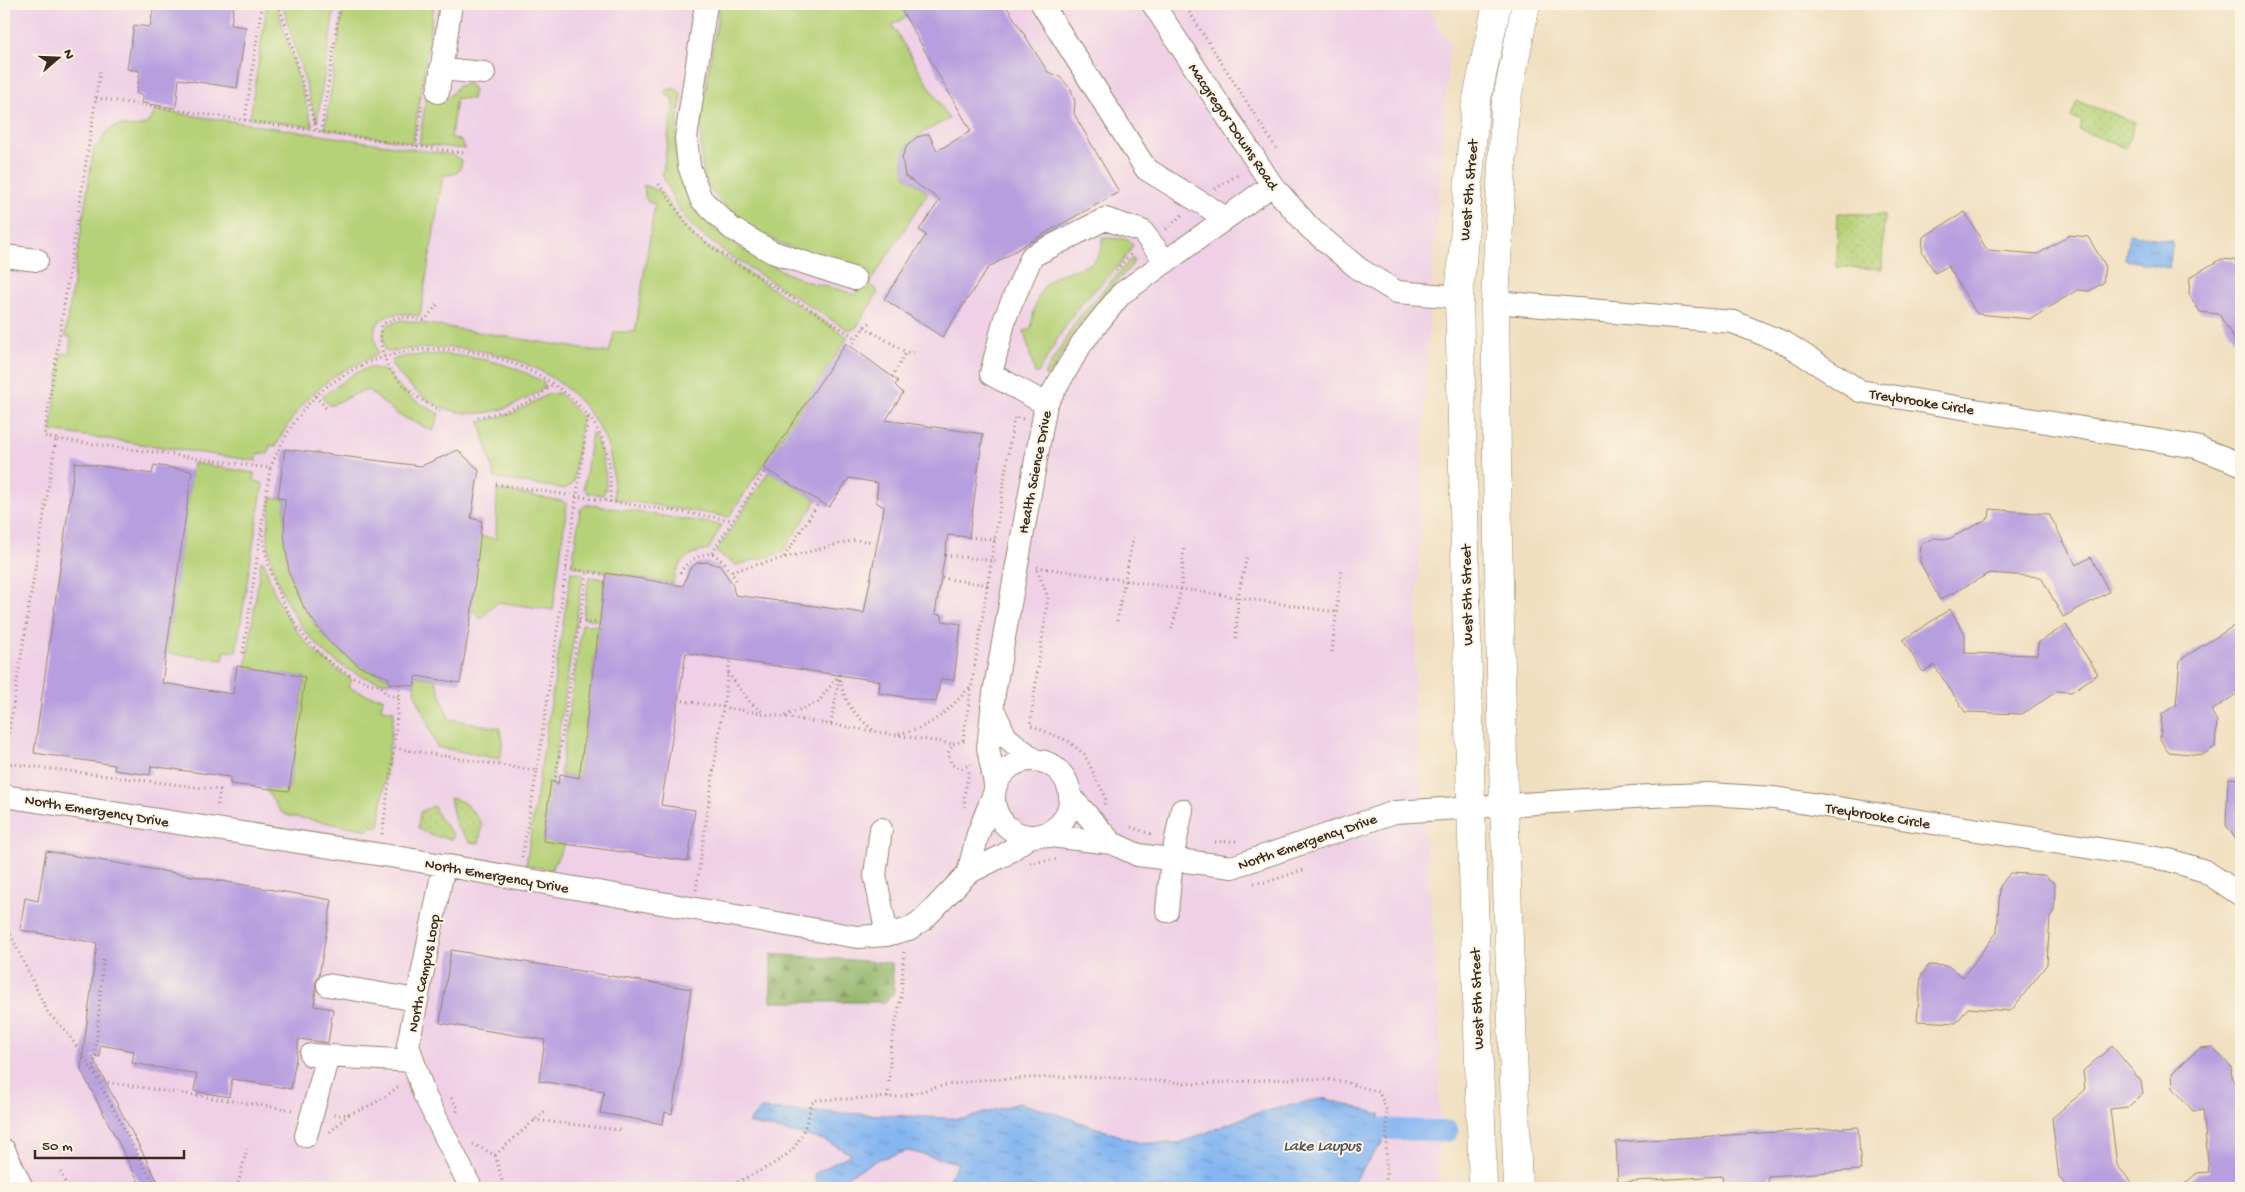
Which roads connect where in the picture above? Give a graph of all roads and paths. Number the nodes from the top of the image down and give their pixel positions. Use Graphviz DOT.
graph roads {
  1 [pos="262,4"];
  2 [pos="279,4"];
  3 [pos="340,4"];
  4 [pos="451,4"];
  5 [pos="706,4"];
  6 [pos="1042,4"];
  7 [pos="1153,4"];
  8 [pos="1497,4"];
  9 [pos="1526,4"];
  10 [pos="441,69"];
  11 [pos="100,71"];
  12 [pos="484,73"];
  13 [pos="438,92"];
  14 [pos="96,98"];
  15 [pos="245,120"];
  16 [pos="319,132"];
  17 [pos="471,154"];
  18 [pos="659,184"];
  19 [pos="1272,185"];
  20 [pos="1188,211"];
  21 [pos="1226,218"];
  22 [pos="1166,230"];
  23 [pos="4,256"];
  24 [pos="37,260"];
  25 [pos="1166,262"];
  26 [pos="855,279"];
  27 [pos="1459,297"];
  28 [pos="1495,302"];
  29 [pos="437,305"];
  30 [pos="871,322"];
  31 [pos="864,327"];
  32 [pos="856,338"];
  33 [pos="851,347"];
  34 [pos="906,352"];
  35 [pos="914,353"];
  36 [pos="383,357"];
  37 [pos="892,377"];
  38 [pos="553,384"];
  39 [pos="315,396"];
  40 [pos="1046,404"];
  41 [pos="326,408"];
  42 [pos="440,411"];
  43 [pos="478,417"];
  44 [pos="588,417"];
  45 [pos="1023,419"];
  46 [pos="56,439"];
  47 [pos="2241,464"];
  48 [pos="270,468"];
  49 [pos="766,469"];
  50 [pos="496,484"];
  51 [pos="576,498"];
  52 [pos="820,501"];
  53 [pos="610,503"];
  54 [pos="732,520"];
  55 [pos="262,525"];
  56 [pos="969,537"];
  57 [pos="1134,537"];
  58 [pos="995,540"];
  59 [pos="877,542"];
  60 [pos="1184,545"];
  61 [pos="712,553"];
  62 [pos="945,555"];
  63 [pos="1247,556"];
  64 [pos="784,557"];
  65 [pos="992,560"];
  66 [pos="1030,563"];
  67 [pos="566,568"];
  68 [pos="732,570"];
  69 [pos="1341,571"];
  70 [pos="587,572"];
  71 [pos="680,574"];
  72 [pos="606,575"];
  73 [pos="942,578"];
  74 [pos="736,580"];
  75 [pos="1125,580"];
  76 [pos="988,585"];
  77 [pos="1181,589"];
  78 [pos="1238,598"];
  79 [pos="1335,612"];
  80 [pos="579,620"];
  81 [pos="1117,621"];
  82 [pos="599,623"];
  83 [pos="1172,629"];
  84 [pos="1236,638"];
  85 [pos="1332,652"];
  86 [pos="243,654"];
  87 [pos="730,660"];
  88 [pos="728,673"];
  89 [pos="839,675"];
  90 [pos="400,684"];
  91 [pos="972,686"];
  92 [pos="399,697"];
  93 [pos="678,700"];
  94 [pos="723,706"];
  95 [pos="992,707"];
  96 [pos="764,713"];
  97 [pos="784,716"];
  98 [pos="830,724"];
  99 [pos="875,731"];
  100 [pos="897,734"];
  101 [pos="963,740"];
  102 [pos="968,743"];
  103 [pos="953,744"];
  104 [pos="394,748"];
  105 [pos="1033,759"];
  106 [pos="973,761"];
  107 [pos="4,763"];
  108 [pos="971,765"];
  109 [pos="536,770"];
  110 [pos="4,772"];
  111 [pos="555,782"];
  112 [pos="994,790"];
  113 [pos="4,796"];
  114 [pos="1070,796"];
  115 [pos="1504,804"];
  116 [pos="1471,806"];
  117 [pos="1103,807"];
  118 [pos="226,810"];
  119 [pos="1182,810"];
  120 [pos="966,814"];
  121 [pos="382,835"];
  122 [pos="1036,836"];
  123 [pos="1112,842"];
  124 [pos="518,857"];
  125 [pos="1067,857"];
  126 [pos="1172,859"];
  127 [pos="1028,863"];
  128 [pos="444,865"];
  129 [pos="968,873"];
  130 [pos="2241,895"];
  131 [pos="693,910"];
  132 [pos="1167,911"];
  133 [pos="4,921"];
  134 [pos="909,929"];
  135 [pos="887,935"];
  136 [pos="904,954"];
  137 [pos="103,960"];
  138 [pos="328,985"];
  139 [pos="418,1000"];
  140 [pos="48,1013"];
  141 [pos="414,1061"];
  142 [pos="448,1093"];
  143 [pos="888,1097"];
  144 [pos="545,1111"];
  145 [pos="351,1113"];
  146 [pos="456,1116"];
  147 [pos="534,1120"];
  148 [pos="620,1130"];
  149 [pos="316,1136"];
  150 [pos="470,1142"];
  151 [pos="247,1149"];
  152 [pos="4,1150"];
  153 [pos="495,1155"];
  154 [pos="60,1172"];
  155 [pos="22,1188"];
  156 [pos="68,1188"];
  157 [pos="156,1188"];
  158 [pos="237,1188"];
  159 [pos="471,1188"];
  160 [pos="505,1188"];
  161 [pos="730,1188"];
  162 [pos="1382,1188"];
  163 [pos="1483,1188"];
  164 [pos="1518,1188"];
  1 -- 15 [label="path"];
  2 -- 16 [label="path"];
  3 -- 16 [label="path"];
  4 -- 10 [label="street"];
  5 -- 26 [label="street"];
  6 -- 21 [label="street"];
  7 -- 19 [label="street, Macgregor Downs Road"];
  8 -- 27 [label="main road, West 5th Street"];
  9 -- 28 [label="main road, West 5th Street"];
  10 -- 12 [label="street"];
  10 -- 13 [label="street"];
  11 -- 14 [label="path"];
  14 -- 15 [label="path"];
  14 -- 46 [label="path"];
  15 -- 16 [label="path"];
  16 -- 17 [label="path"];
  18 -- 32 [label="path"];
  19 -- 21 [label="street, Health Science Drive"];
  19 -- 27 [label="street, Macgregor Downs Road"];
  20 -- 22 [label="path"];
  21 -- 25 [label="street, Health Science Drive"];
  23 -- 24 [label="street"];
  25 -- 40 [label="street, Health Science Drive"];
  25 -- 40 [label="street"];
  27 -- 116 [label="main road, West 5th Street"];
  28 -- 47 [label="street, Treybrooke Circle"];
  28 -- 115 [label="main road, West 5th Street"];
  29 -- 36 [label="path"];
  30 -- 31 [label="path"];
  31 -- 32 [label="path"];
  31 -- 34 [label="path"];
  32 -- 33 [label="path"];
  34 -- 35 [label="path"];
  34 -- 37 [label="path"];
  36 -- 38 [label="path"];
  36 -- 39 [label="path"];
  36 -- 42 [label="path"];
  38 -- 43 [label="path"];
  38 -- 44 [label="path"];
  39 -- 41 [label="path"];
  39 -- 48 [label="path"];
  40 -- 66 [label="street, Health Science Drive"];
  44 -- 51 [label="path"];
  44 -- 53 [label="path"];
  45 -- 58 [label="path"];
  46 -- 48 [label="path"];
  46 -- 107 [label="path"];
  48 -- 55 [label="path"];
  49 -- 54 [label="path"];
  50 -- 51 [label="path"];
  51 -- 53 [label="path"];
  51 -- 67 [label="path"];
  52 -- 64 [label="path"];
  53 -- 54 [label="path"];
  54 -- 61 [label="path"];
  55 -- 86 [label="path"];
  55 -- 92 [label="path"];
  56 -- 58 [label="path"];
  57 -- 75 [label="path"];
  58 -- 65 [label="path"];
  59 -- 64 [label="path"];
  60 -- 77 [label="path"];
  61 -- 68 [label="path"];
  61 -- 71 [label="path"];
  62 -- 65 [label="path"];
  63 -- 78 [label="path"];
  64 -- 68 [label="path"];
  65 -- 66 [label="path"];
  65 -- 76 [label="path"];
  66 -- 75 [label="path"];
  66 -- 95 [label="street, Health Science Drive"];
  66 -- 117 [label="path"];
  67 -- 70 [label="path"];
  67 -- 109 [label="path"];
  68 -- 74 [label="path"];
  69 -- 79 [label="path"];
  70 -- 72 [label="path"];
  70 -- 80 [label="path"];
  73 -- 76 [label="path"];
  75 -- 77 [label="path"];
  75 -- 81 [label="path"];
  76 -- 91 [label="path"];
  77 -- 78 [label="path"];
  77 -- 83 [label="path"];
  78 -- 79 [label="path"];
  78 -- 84 [label="path"];
  79 -- 85 [label="path"];
  80 -- 82 [label="path"];
  80 -- 111 [label="path"];
  87 -- 88 [label="path"];
  88 -- 94 [label="path"];
  88 -- 96 [label="path"];
  89 -- 97 [label="path"];
  89 -- 98 [label="path"];
  89 -- 99 [label="path"];
  90 -- 92 [label="path"];
  91 -- 100 [label="path"];
  91 -- 101 [label="path"];
  92 -- 104 [label="path"];
  93 -- 94 [label="path"];
  94 -- 96 [label="path"];
  94 -- 131 [label="path"];
  95 -- 105 [label="street"];
  95 -- 112 [label="street, Health Science Drive"];
  96 -- 97 [label="path"];
  97 -- 98 [label="path"];
  98 -- 99 [label="path"];
  99 -- 100 [label="path"];
  100 -- 103 [label="path"];
  101 -- 102 [label="path"];
  101 -- 103 [label="path"];
  103 -- 108 [label="path"];
  104 -- 109 [label="path"];
  104 -- 121 [label="path"];
  105 -- 112 [label="street, North Emergency Drive"];
  105 -- 114 [label="street, North Emergency Drive"];
  106 -- 108 [label="path"];
  107 -- 110 [label="path"];
  107 -- 118 [label="path"];
  108 -- 120 [label="path"];
  109 -- 124 [label="path"];
  112 -- 122 [label="street, North Emergency Drive"];
  112 -- 129 [label="street, North Emergency Drive"];
  113 -- 128 [label="street, North Emergency Drive"];
  114 -- 122 [label="street, North Emergency Drive"];
  114 -- 123 [label="street, North Emergency Drive"];
  115 -- 116 [label="street, North Emergency Drive"];
  115 -- 130 [label="street, Treybrooke Circle"];
  115 -- 164 [label="main road, West 5th Street"];
  116 -- 126 [label="street, North Emergency Drive"];
  116 -- 163 [label="main road, West 5th Street"];
  119 -- 126 [label="street"];
  122 -- 123 [label="street, North Emergency Drive"];
  122 -- 129 [label="street, North Emergency Drive"];
  123 -- 126 [label="street, North Emergency Drive"];
  125 -- 127 [label="path"];
  126 -- 132 [label="street"];
  128 -- 131 [label="street, North Emergency Drive"];
  128 -- 139 [label="street, North Campus Loop"];
  129 -- 134 [label="street, North Emergency Drive"];
  131 -- 135 [label="street, North Emergency Drive"];
  133 -- 140 [label="path"];
  134 -- 135 [label="street, North Emergency Drive"];
  134 -- 135 [label="street"];
  136 -- 143 [label="path"];
  137 -- 157 [label="path"];
  138 -- 139 [label="street"];
  139 -- 141 [label="street, North Campus Loop"];
  141 -- 149 [label="street"];
  141 -- 159 [label="street, North Campus Loop"];
  142 -- 146 [label="path"];
  143 -- 161 [label="path"];
  143 -- 162 [label="path"];
  144 -- 147 [label="path"];
  145 -- 149 [label="path"];
  147 -- 148 [label="path"];
  147 -- 153 [label="path"];
  150 -- 153 [label="path"];
  151 -- 158 [label="path"];
  152 -- 155 [label="street"];
  153 -- 160 [label="path"];
  154 -- 156 [label="path"];
}
